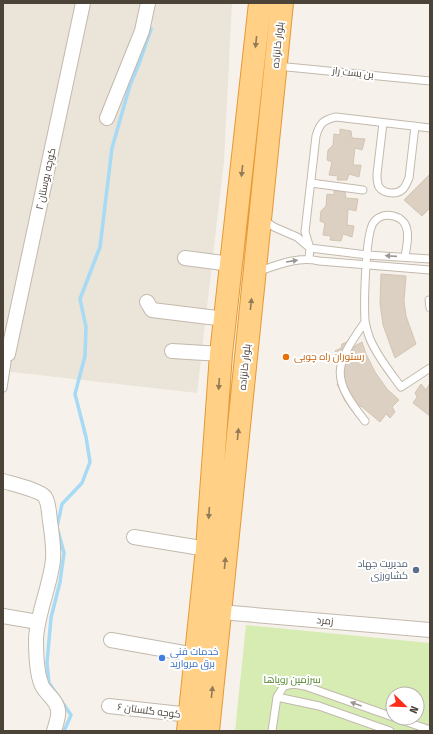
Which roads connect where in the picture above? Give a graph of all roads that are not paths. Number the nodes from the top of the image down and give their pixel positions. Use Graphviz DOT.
graph roads {
  1 [pos="83,3"];
  2 [pos="148,3"];
  3 [pos="260,3"];
  4 [pos="282,3"];
  5 [pos="275,66"];
  6 [pos="430,81"];
  7 [pos="107,118"];
  8 [pos="383,123"];
  9 [pos="415,126"];
  10 [pos="430,128"];
  11 [pos="311,183"];
  12 [pos="363,190"];
  13 [pos="260,217"];
  14 [pos="310,248"];
  15 [pos="367,255"];
  16 [pos="406,257"];
  17 [pos="185,258"];
  18 [pos="309,258"];
  19 [pos="430,259"];
  20 [pos="231,264"];
  21 [pos="366,265"];
  22 [pos="430,270"];
  23 [pos="255,272"];
  24 [pos="147,302"];
  25 [pos="226,319"];
  26 [pos="365,322"];
  27 [pos="172,351"];
  28 [pos="221,354"];
  29 [pos="6,359"];
  30 [pos="430,368"];
  31 [pos="3,388"];
  32 [pos="366,421"];
  33 [pos="3,481"];
  34 [pos="134,537"];
  35 [pos="207,549"];
  36 [pos="215,601"];
  37 [pos="3,616"];
  38 [pos="38,622"];
  39 [pos="430,630"];
  40 [pos="111,640"];
  41 [pos="196,655"];
  42 [pos="277,697"];
  43 [pos="109,706"];
  44 [pos="385,714"];
  45 [pos="189,723"];
  46 [pos="419,726"];
  47 [pos="430,730"];
  48 [pos="54,731"];
  49 [pos="208,731"];
  50 [pos="272,731"];
  51 [pos="390,731"];
  1 -- 29 [label="street, کوچه بوستان ۲"];
  2 -- 7 [label="street"];
  3 -- 20 [label="highway, بلوار خانزاده, one-way"];
  4 -- 5 [label="highway, بلوار خانزاده"];
  5 -- 6 [label="lane, بن بست راز"];
  5 -- 13 [label="highway, بلوار خانزاده"];
  8 -- 9 [label="lane"];
  8 -- 9 [label="lane"];
  8 -- 11 [label="lane"];
  9 -- 10 [label="lane"];
  11 -- 12 [label="lane"];
  11 -- 14 [label="lane"];
  13 -- 14 [label="lane"];
  13 -- 23 [label="highway, بلوار خانزاده"];
  14 -- 15 [label="lane"];
  14 -- 18 [label="lane"];
  16 -- 15 [label="lane, one-way"];
  15 -- 16 [label="lane"];
  15 -- 21 [label="lane"];
  16 -- 19 [label="lane"];
  17 -- 20 [label="street"];
  18 -- 21 [label="lane"];
  23 -- 18 [label="lane, one-way"];
  20 -- 25 [label="highway, بلوار خانزاده"];
  21 -- 22 [label="lane"];
  21 -- 26 [label="lane"];
  36 -- 23 [label="highway, بلوار خانزاده, one-way"];
  24 -- 25 [label="street"];
  25 -- 28 [label="highway, بلوار خانزاده"];
  26 -- 30 [label="lane"];
  26 -- 32 [label="lane"];
  27 -- 28 [label="street"];
  28 -- 35 [label="highway, بلوار خانزاده, one-way"];
  29 -- 31 [label="lane"];
  33 -- 38 [label="street"];
  34 -- 35 [label="street"];
  35 -- 36 [label="highway, بلوار خانزاده"];
  36 -- 39 [label="street, زمرد"];
  36 -- 41 [label="highway, بلوار خانزاده"];
  49 -- 36 [label="highway, بلوار خانزاده, one-way"];
  37 -- 38 [label="street"];
  38 -- 48 [label="street"];
  40 -- 41 [label="street"];
  41 -- 45 [label="highway, بلوار خانزاده"];
  44 -- 42 [label="lane, one-way"];
  42 -- 50 [label="lane"];
  42 -- 51 [label="lane"];
  43 -- 45 [label="street, کوچه گلستان ۶"];
  46 -- 47 [label="lane"];
}
